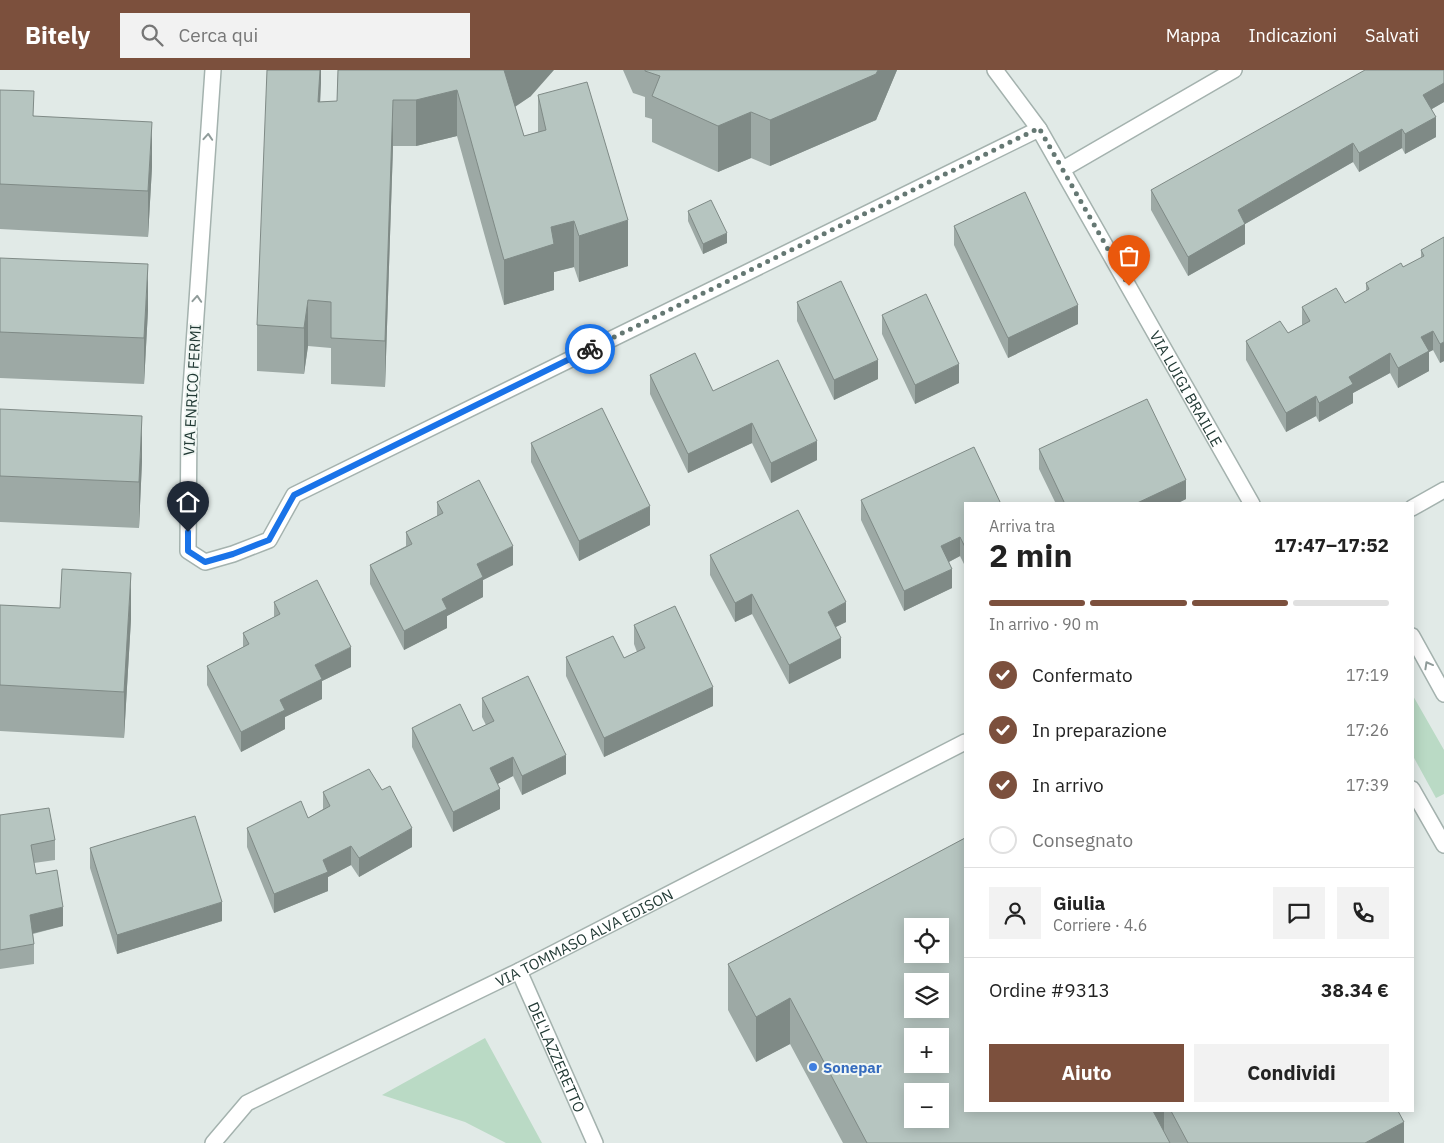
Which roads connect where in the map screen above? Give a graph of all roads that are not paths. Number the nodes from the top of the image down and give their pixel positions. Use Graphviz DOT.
graph roads {
  1 [pos="213,70"];
  2 [pos="995,70"];
  3 [pos="1234,70"];
  4 [pos="1039,128"];
  5 [pos="1063,169"];
  6 [pos="1444,490"];
  7 [pos="1251,502"];
  8 [pos="1414,507"];
  9 [pos="1414,640"];
  10 [pos="1444,694"];
  11 [pos="964,743"];
  12 [pos="1414,791"];
  13 [pos="1439,822"];
  14 [pos="1444,845"];
  15 [pos="519,970"];
  16 [pos="213,1143"];
  17 [pos="595,1143"];
  4 -- 1 [label="street, VIA ENRICO FERMI, one-way"];
  2 -- 4 [label="street, VIA LUIGI BRAILLE"];
  3 -- 5 [label="street"];
  4 -- 5 [label="street, VIA LUIGI BRAILLE"];
  5 -- 7 [label="street, VIA LUIGI BRAILLE"];
  6 -- 8 [label="street"];
  10 -- 9 [label="street, one-way"];
  11 -- 15 [label="street, VIA TOMMASO ALVA EDISON"];
  12 -- 13 [label="street"];
  13 -- 14 [label="street"];
  15 -- 16 [label="street, VIA TOMMASO ALVA EDISON"];
  15 -- 17 [label="street, DEL'LAZZERETTO"];
}
